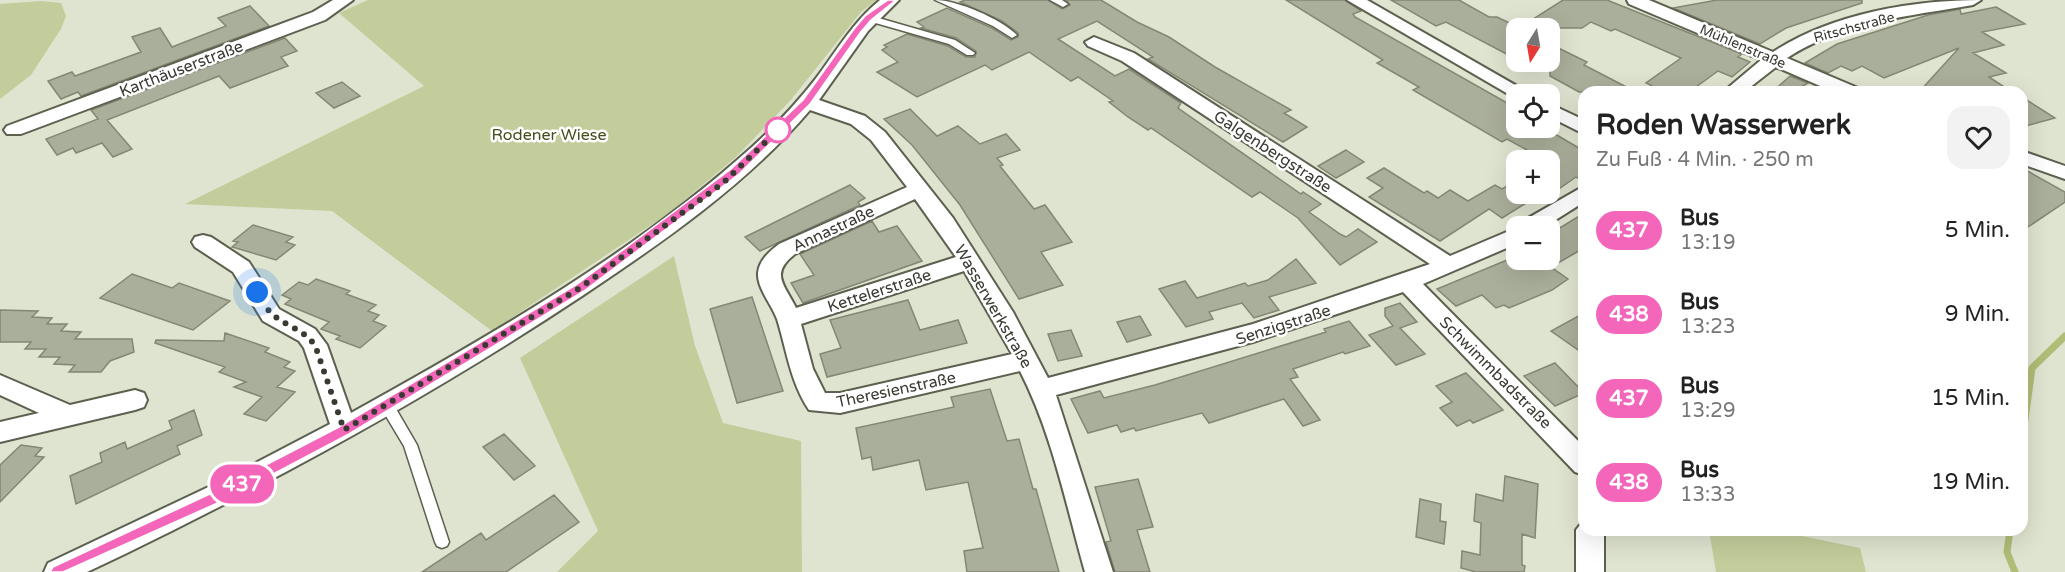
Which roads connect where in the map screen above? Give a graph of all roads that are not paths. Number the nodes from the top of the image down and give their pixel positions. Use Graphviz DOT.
graph roads {
  1 [pos="345,0"];
  2 [pos="891,0"];
  3 [pos="940,0"];
  4 [pos="1355,0"];
  5 [pos="1635,0"];
  6 [pos="1973,0"];
  7 [pos="868,18"];
  8 [pos="1012,35"];
  9 [pos="1094,42"];
  10 [pos="970,53"];
  11 [pos="1775,59"];
  12 [pos="1506,85"];
  13 [pos="1740,86"];
  14 [pos="1837,86"];
  15 [pos="806,102"];
  16 [pos="1560,115"];
  17 [pos="1578,125"];
  18 [pos="14,130"];
  19 [pos="2028,160"];
  20 [pos="2065,173"];
  21 [pos="921,190"];
  22 [pos="1578,197"];
  23 [pos="1547,216"];
  24 [pos="1506,240"];
  25 [pos="203,242"];
  26 [pos="969,261"];
  27 [pos="1449,266"];
  28 [pos="1407,282"];
  29 [pos="789,319"];
  30 [pos="1027,360"];
  31 [pos="0,384"];
  32 [pos="1042,389"];
  33 [pos="135,400"];
  34 [pos="387,406"];
  35 [pos="67,415"];
  36 [pos="344,430"];
  37 [pos="0,432"];
  38 [pos="1578,458"];
  39 [pos="1590,536"];
  40 [pos="442,542"];
  41 [pos="58,572"];
  42 [pos="1099,572"];
  43 [pos="1590,572"];
  1 -- 18 [label="street, Karthäuserstraße"];
  2 -- 7 [label="street"];
  3 -- 8 [label="lane"];
  4 -- 12 [label="street"];
  5 -- 11 [label="street, Mühlenstraße"];
  6 -- 11 [label="street, Ritschstraße"];
  7 -- 10 [label="lane"];
  7 -- 15 [label="street"];
  9 -- 27 [label="street, Galgenbergstraße"];
  11 -- 13 [label="street"];
  11 -- 14 [label="street, Mühlenstraße"];
  15 -- 21 [label="street, Wasserwerkstraße"];
  15 -- 34 [label="street"];
  16 -- 17 [label="street"];
  19 -- 20 [label="street"];
  21 -- 26 [label="street, Wasserwerkstraße"];
  21 -- 29 [label="street, Annastraße"];
  22 -- 23 [label="street"];
  24 -- 27 [label="street, Senzigstraße"];
  25 -- 36 [label="street"];
  26 -- 29 [label="street, Kettelerstraße"];
  26 -- 30 [label="street, Wasserwerkstraße"];
  27 -- 28 [label="street, Senzigstraße"];
  28 -- 32 [label="street, Senzigstraße"];
  28 -- 38 [label="street, Schwimmbadstraße"];
  29 -- 30 [label="street, Theresienstraße"];
  30 -- 32 [label="street, Wasserwerkstraße"];
  31 -- 35 [label="street"];
  32 -- 42 [label="street, Wasserwerkstraße"];
  33 -- 35 [label="street"];
  34 -- 36 [label="street"];
  34 -- 40 [label="lane"];
  35 -- 37 [label="street"];
  36 -- 41 [label="street"];
  39 -- 43 [label="street"];
}
